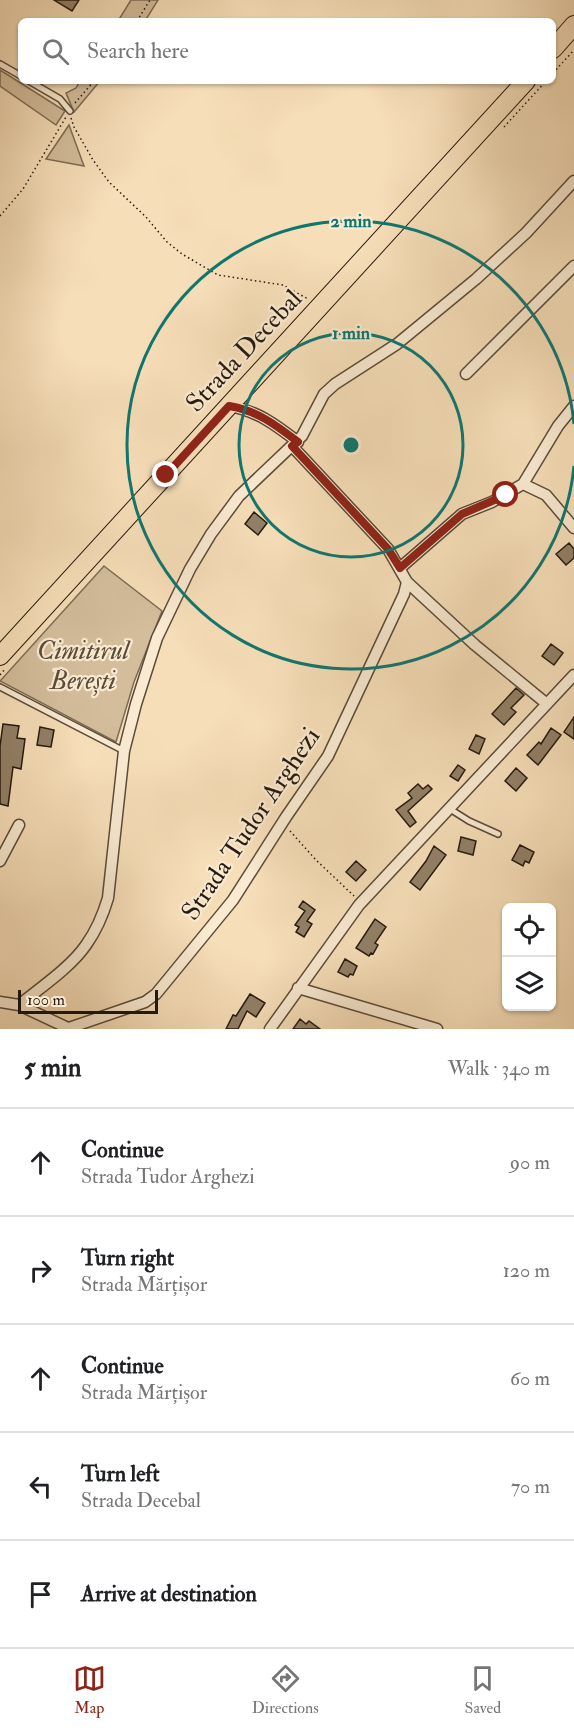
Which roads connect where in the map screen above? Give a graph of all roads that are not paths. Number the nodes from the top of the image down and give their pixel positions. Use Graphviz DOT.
graph roads {
  1 [pos="574,25"];
  2 [pos="556,46"];
  3 [pos="0,64"];
  4 [pos="18,74"];
  5 [pos="34,84"];
  6 [pos="522,84"];
  7 [pos="69,111"];
  8 [pos="574,181"];
  9 [pos="574,266"];
  10 [pos="466,374"];
  11 [pos="229,406"];
  12 [pos="574,406"];
  13 [pos="295,444"];
  14 [pos="523,484"];
  15 [pos="574,528"];
  16 [pos="400,568"];
  17 [pos="407,582"];
  18 [pos="0,656"];
  19 [pos="574,675"];
  20 [pos="0,687"];
  21 [pos="547,704"];
  22 [pos="124,751"];
  23 [pos="450,809"];
  24 [pos="19,825"];
  25 [pos="498,834"];
  26 [pos="0,861"];
  27 [pos="298,988"];
  28 [pos="0,1002"];
  29 [pos="20,1005"];
  30 [pos="69,1029"];
  31 [pos="270,1029"];
  32 [pos="437,1029"];
  1 -- 2 [label="main road"];
  3 -- 4 [label="lane"];
  5 -- 7 [label="lane"];
  6 -- 11 [label="main road, Strada Decebal"];
  8 -- 13 [label="street"];
  9 -- 10 [label="street"];
  11 -- 13 [label="street"];
  11 -- 18 [label="main road, Strada Decebal"];
  12 -- 14 [label="street"];
  13 -- 16 [label="street"];
  13 -- 22 [label="street"];
  14 -- 15 [label="street"];
  14 -- 16 [label="street"];
  16 -- 17 [label="street"];
  17 -- 21 [label="street"];
  17 -- 30 [label="street, Strada Tudor Arghezi"];
  19 -- 21 [label="street"];
  20 -- 22 [label="lane"];
  21 -- 23 [label="street"];
  22 -- 29 [label="street"];
  23 -- 25 [label="lane"];
  23 -- 27 [label="street"];
  24 -- 26 [label="street"];
  27 -- 31 [label="street"];
  27 -- 32 [label="street"];
  28 -- 29 [label="street"];
  29 -- 30 [label="street"];
}
